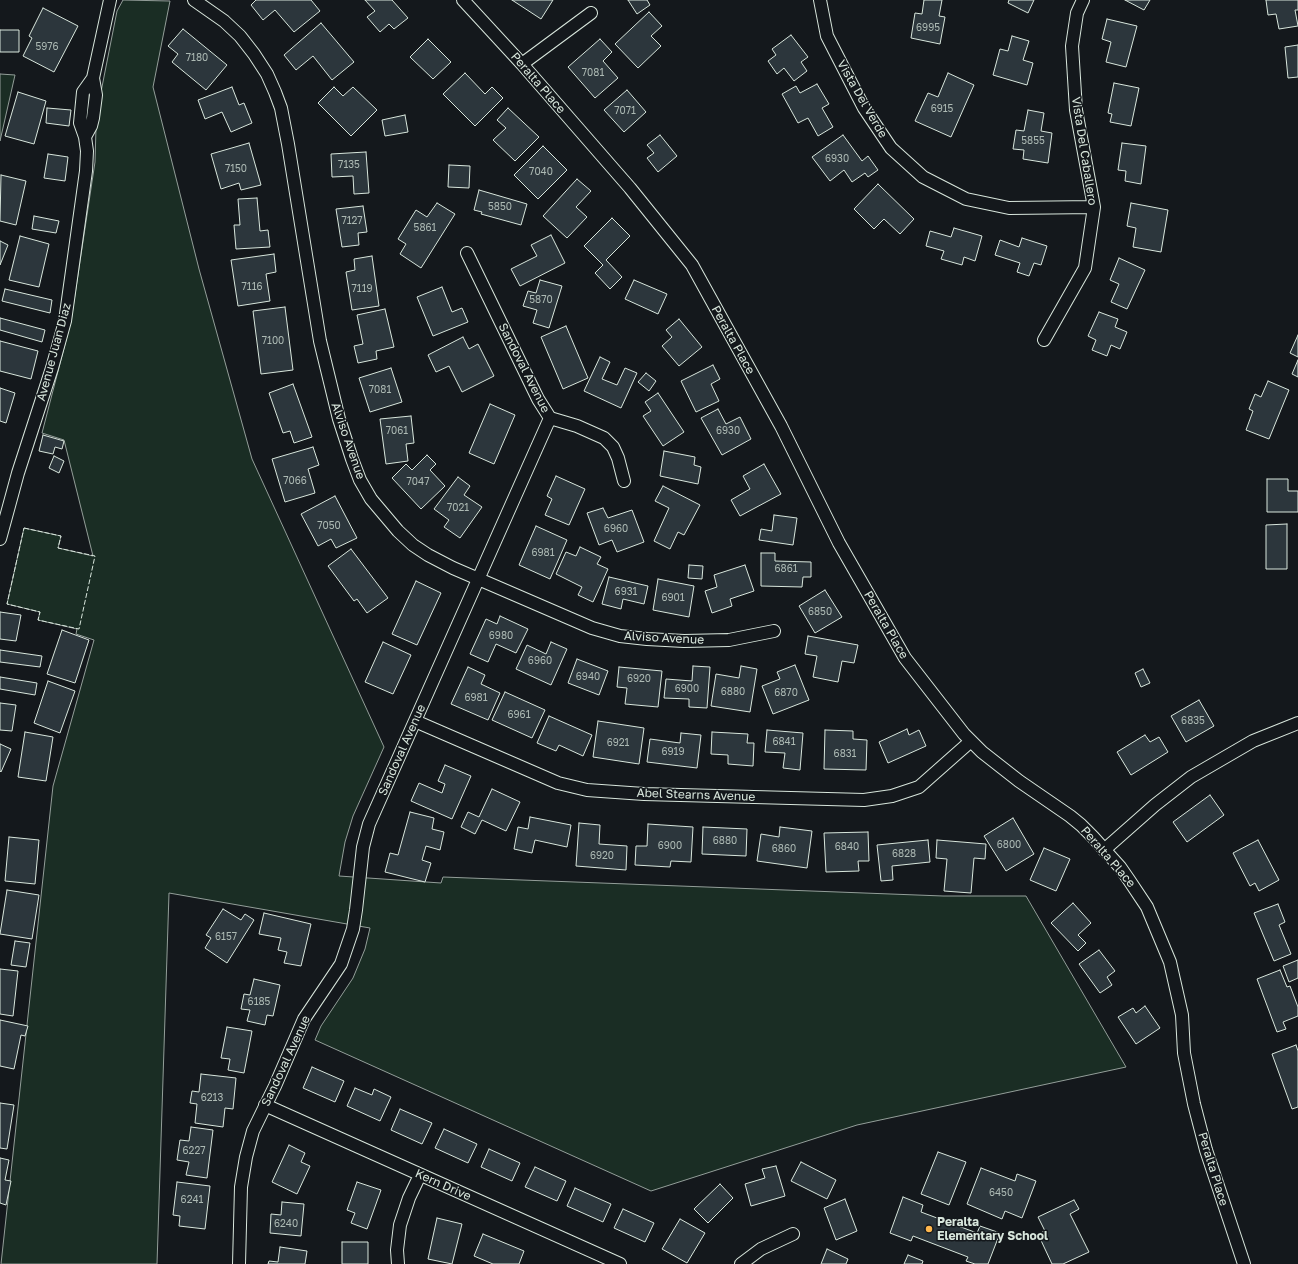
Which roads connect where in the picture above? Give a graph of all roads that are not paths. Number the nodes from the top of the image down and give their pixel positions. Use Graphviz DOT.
graph roads {
  1 [pos="110,0"];
  2 [pos="194,0"];
  3 [pos="463,0"];
  4 [pos="820,0"];
  5 [pos="1082,0"];
  6 [pos="591,12"];
  7 [pos="522,64"];
  8 [pos="1094,207"];
  9 [pos="467,253"];
  10 [pos="1044,340"];
  11 [pos="550,418"];
  12 [pos="624,481"];
  13 [pos="0,539"];
  14 [pos="478,579"];
  15 [pos="774,631"];
  16 [pos="415,721"];
  17 [pos="1298,723"];
  18 [pos="971,741"];
  19 [pos="1104,850"];
  20 [pos="266,1105"];
  21 [pos="420,1175"];
  22 [pos="793,1234"];
  23 [pos="239,1264"];
  24 [pos="398,1264"];
  25 [pos="620,1264"];
  26 [pos="741,1264"];
  27 [pos="1244,1264"];
  1 -- 13 [label="street, Avenue Juan Diaz"];
  2 -- 14 [label="street, Alviso Avenue"];
  3 -- 7 [label="street, Peralta Place"];
  4 -- 8 [label="street, Vista Del Verde"];
  5 -- 8 [label="street, Vista Del Caballero"];
  6 -- 7 [label="street"];
  7 -- 18 [label="street, Peralta Place"];
  8 -- 10 [label="street, Vista Del Caballero"];
  9 -- 11 [label="street, Sandoval Avenue"];
  11 -- 12 [label="street"];
  11 -- 14 [label="street, Sandoval Avenue"];
  14 -- 15 [label="street, Alviso Avenue"];
  14 -- 16 [label="street, Sandoval Avenue"];
  16 -- 18 [label="street, Abel Stearns Avenue"];
  16 -- 20 [label="street, Sandoval Avenue"];
  17 -- 19 [label="street"];
  18 -- 19 [label="street, Peralta Place"];
  19 -- 27 [label="street, Peralta Place"];
  20 -- 21 [label="street, Kern Drive"];
  20 -- 23 [label="street, Sandoval Avenue"];
  21 -- 24 [label="street"];
  21 -- 25 [label="street, Kern Drive"];
  22 -- 26 [label="street"];
}
